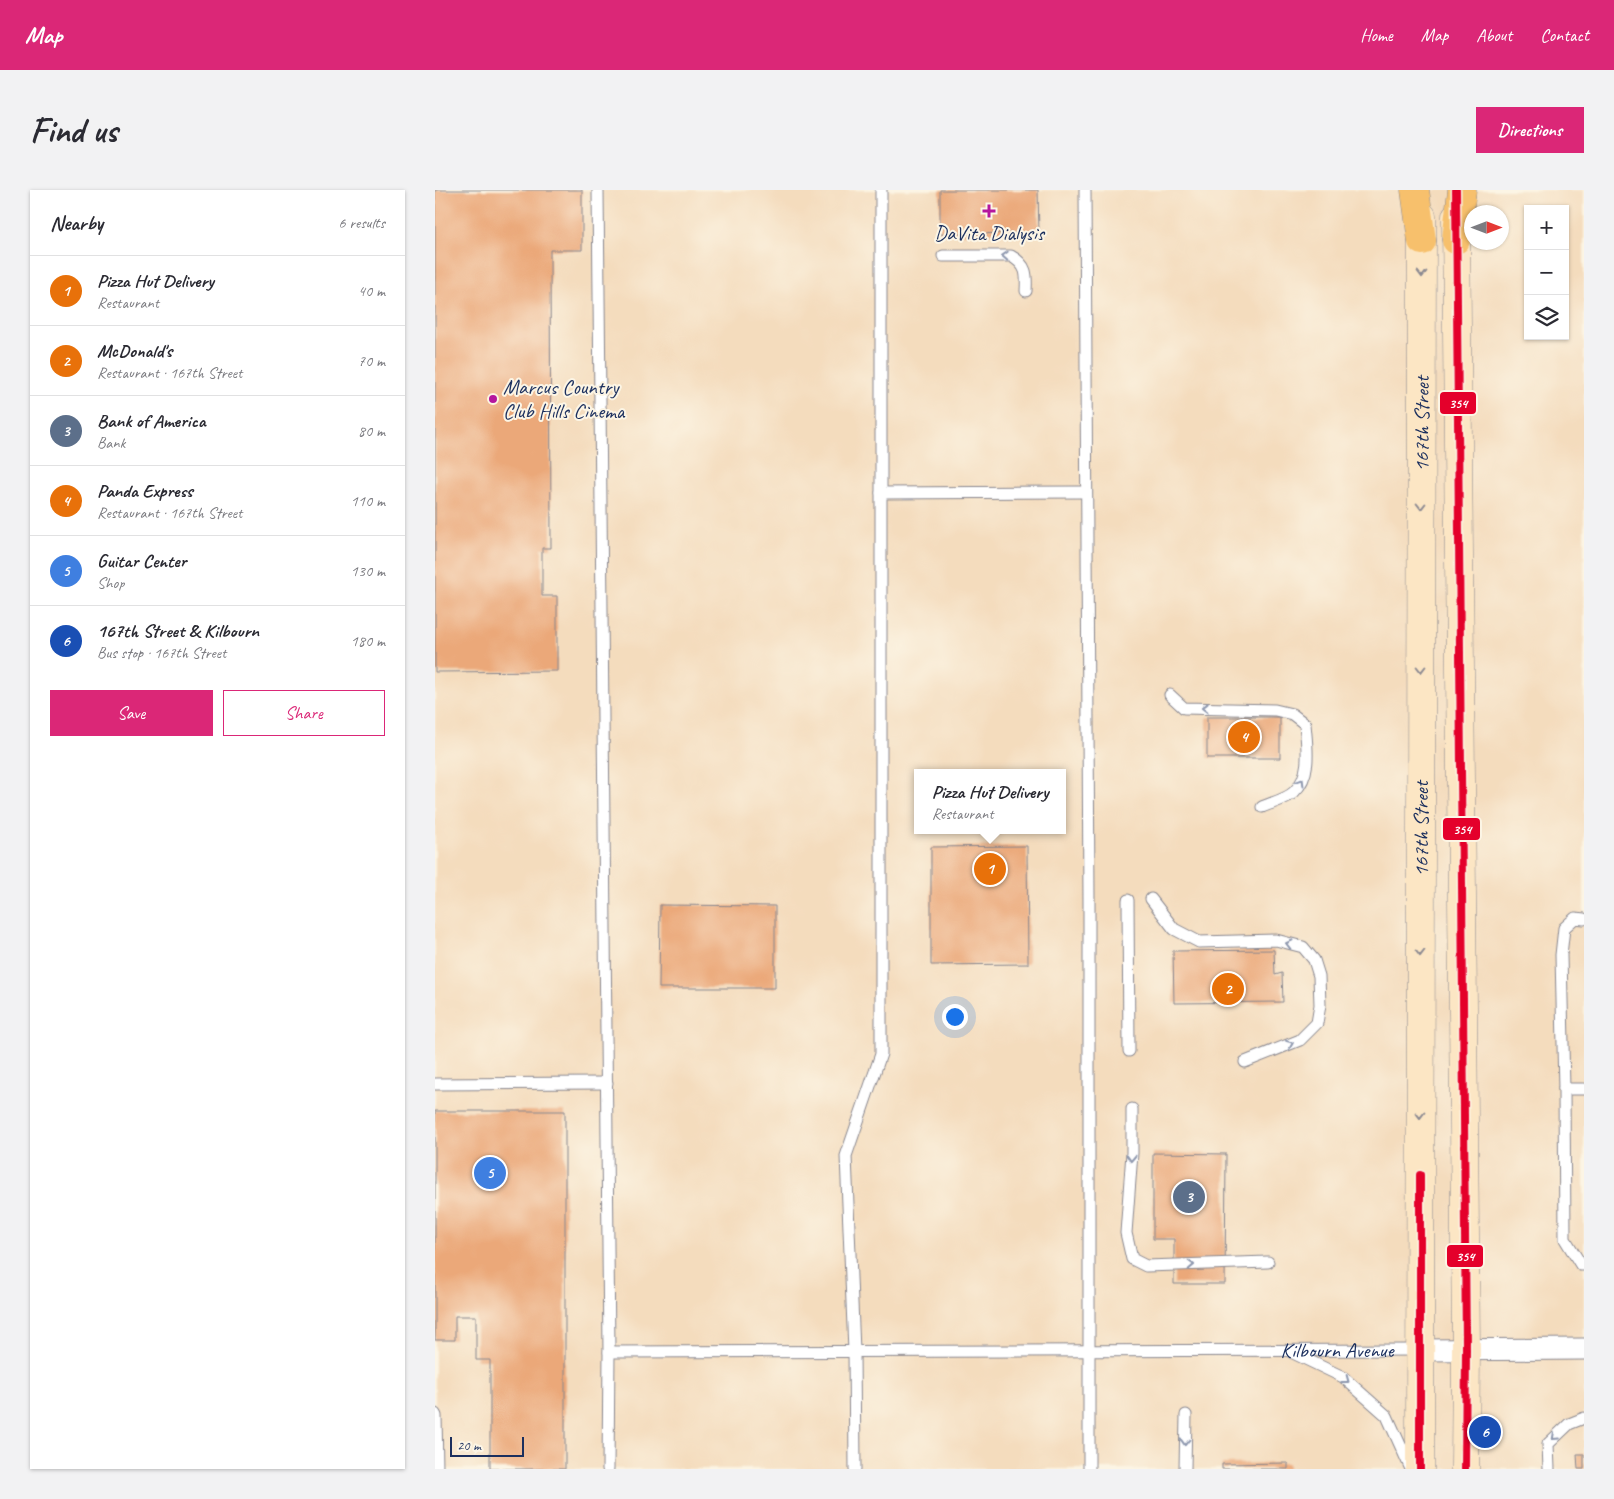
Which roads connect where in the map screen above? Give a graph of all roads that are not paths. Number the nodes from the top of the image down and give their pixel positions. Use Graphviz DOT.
graph roads {
  1 [pos="598,190"];
  2 [pos="881,190"];
  3 [pos="1085,190"];
  4 [pos="1415,190"];
  5 [pos="1422,190"];
  6 [pos="1455,190"];
  7 [pos="1462,190"];
  8 [pos="1456,240"];
  9 [pos="1422,241"];
  10 [pos="943,256"];
  11 [pos="1025,291"];
  12 [pos="1086,492"];
  13 [pos="881,493"];
  14 [pos="1169,695"];
  15 [pos="1262,807"];
  16 [pos="1128,900"];
  17 [pos="1151,900"];
  18 [pos="1584,918"];
  19 [pos="1129,1051"];
  20 [pos="1245,1062"];
  21 [pos="607,1083"];
  22 [pos="435,1084"];
  23 [pos="1584,1089"];
  24 [pos="1564,1090"];
  25 [pos="1132,1109"];
  26 [pos="1268,1262"];
  27 [pos="1584,1265"];
  28 [pos="1584,1349"];
  29 [pos="1089,1350"];
  30 [pos="1287,1350"];
  31 [pos="1420,1350"];
  32 [pos="1465,1350"];
  33 [pos="854,1351"];
  34 [pos="609,1352"];
  35 [pos="435,1414"];
  36 [pos="1186,1416"];
  37 [pos="1584,1418"];
  38 [pos="437,1469"];
  39 [pos="608,1469"];
  40 [pos="855,1469"];
  41 [pos="1089,1469"];
  42 [pos="1185,1469"];
  43 [pos="1411,1469"];
  44 [pos="1420,1469"];
  45 [pos="1465,1469"];
  46 [pos="1549,1469"];
  1 -- 21 [label="lane"];
  2 -- 13 [label="lane"];
  3 -- 12 [label="lane"];
  4 -- 9 [label="highway"];
  5 -- 9 [label="main road, 167th Street"];
  6 -- 8 [label="main road, 167th Street"];
  7 -- 8 [label="highway"];
  8 -- 32 [label="main road, 167th Street"];
  9 -- 31 [label="main road, 167th Street, one-way"];
  11 -- 10 [label="lane, one-way"];
  12 -- 13 [label="lane"];
  12 -- 29 [label="lane"];
  13 -- 33 [label="lane"];
  15 -- 14 [label="lane, one-way"];
  16 -- 19 [label="lane"];
  20 -- 17 [label="lane, one-way"];
  18 -- 24 [label="lane"];
  21 -- 22 [label="lane"];
  21 -- 34 [label="lane"];
  23 -- 24 [label="lane"];
  24 -- 27 [label="lane"];
  25 -- 26 [label="lane, one-way"];
  28 -- 32 [label="street, Kilbourn Avenue"];
  29 -- 30 [label="lane, Kilbourn Avenue"];
  29 -- 33 [label="lane, Kilbourn Avenue"];
  29 -- 41 [label="lane"];
  30 -- 31 [label="lane, Kilbourn Avenue"];
  30 -- 43 [label="lane, one-way"];
  31 -- 32 [label="street, Kilbourn Avenue"];
  31 -- 44 [label="main road, 167th Street"];
  32 -- 45 [label="main road, 167th Street"];
  33 -- 34 [label="lane, Kilbourn Avenue"];
  33 -- 40 [label="lane"];
  34 -- 39 [label="lane"];
  35 -- 38 [label="lane"];
  36 -- 42 [label="lane, one-way"];
  37 -- 46 [label="lane, one-way"];
}
